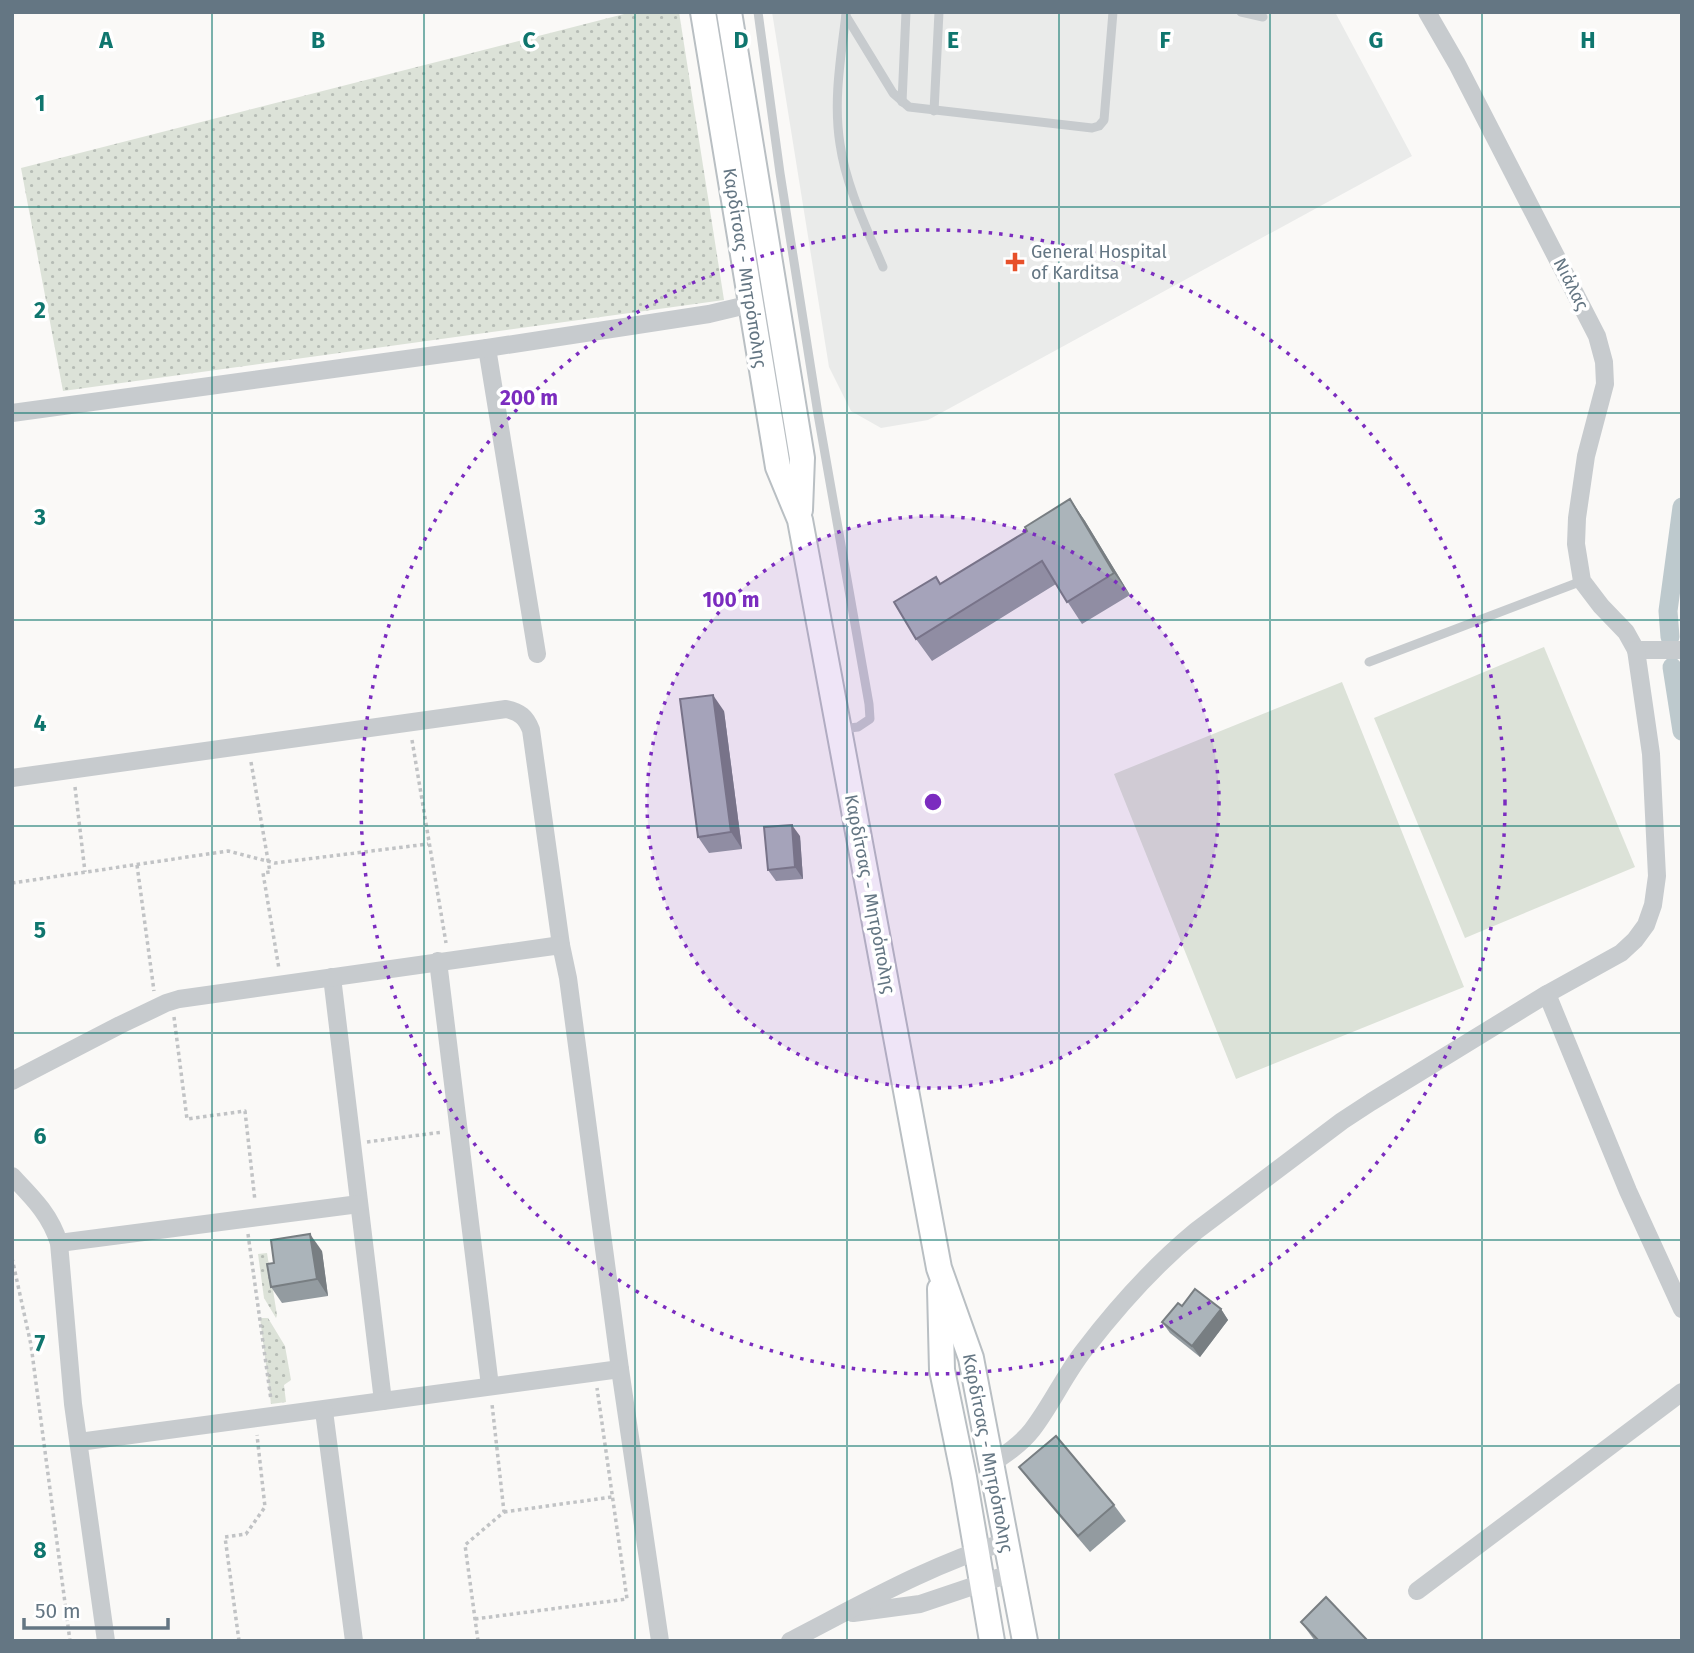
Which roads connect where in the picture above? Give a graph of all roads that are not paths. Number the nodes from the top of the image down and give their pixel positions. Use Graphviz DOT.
graph roads {
  1 [pos="703,12"];
  2 [pos="758,12"];
  3 [pos="906,12"];
  4 [pos="939,12"];
  5 [pos="1113,12"];
  6 [pos="1241,12"];
  7 [pos="1427,12"];
  8 [pos="846,14"];
  9 [pos="1263,17"];
  10 [pos="733,21"];
  11 [pos="902,102"];
  12 [pos="934,111"];
  13 [pos="780,173"];
  14 [pos="743,177"];
  15 [pos="785,202"];
  16 [pos="760,208"];
  17 [pos="736,214"];
  18 [pos="883,267"];
  19 [pos="751,304"];
  20 [pos="487,348"];
  21 [pos="12,414"];
  22 [pos="800,520"];
  23 [pos="1582,581"];
  24 [pos="1636,650"];
  25 [pos="1682,650"];
  26 [pos="537,654"];
  27 [pos="1369,662"];
  28 [pos="839,729"];
  29 [pos="12,778"];
  30 [pos="561,945"];
  31 [pos="444,960"];
  32 [pos="332,977"];
  33 [pos="1548,994"];
  34 [pos="12,1081"];
  35 [pos="12,1175"];
  36 [pos="359,1204"];
  37 [pos="59,1243"];
  38 [pos="939,1268"];
  39 [pos="1682,1309"];
  40 [pos="620,1369"];
  41 [pos="489,1386"];
  42 [pos="1682,1392"];
  43 [pos="383,1402"];
  44 [pos="324,1410"];
  45 [pos="79,1442"];
  46 [pos="991,1464"];
  47 [pos="1005,1542"];
  48 [pos="977,1550"];
  49 [pos="1012,1573"];
  50 [pos="982,1584"];
  51 [pos="1418,1591"];
  52 [pos="842,1614"];
  53 [pos="106,1641"];
  54 [pos="354,1641"];
  55 [pos="660,1641"];
  56 [pos="790,1641"];
  57 [pos="992,1641"];
  58 [pos="1025,1641"];
  1 -- 14 [label="main road, Καρδίτσας - Μητρόπολης"];
  2 -- 13 [label="lane"];
  3 -- 11 [label="lane"];
  4 -- 12 [label="lane"];
  5 -- 12 [label="lane"];
  6 -- 9 [label="lane"];
  7 -- 23 [label="street, Νιάλας"];
  8 -- 11 [label="lane"];
  8 -- 18 [label="lane"];
  10 -- 14 [label="main road, Καρδίτσας - Μητρόπολης"];
  11 -- 12 [label="lane"];
  13 -- 14 [label="lane"];
  13 -- 15 [label="lane"];
  14 -- 16 [label="main road, Καρδίτσας - Μητρόπολης"];
  14 -- 17 [label="main road, Καρδίτσας - Μητρόπολης"];
  15 -- 16 [label="lane"];
  15 -- 28 [label="lane"];
  16 -- 17 [label="lane"];
  16 -- 22 [label="main road, Καρδίτσας - Μητρόπολης"];
  17 -- 19 [label="main road, Καρδίτσας - Μητρόπολης"];
  19 -- 20 [label="street"];
  19 -- 22 [label="main road, Καρδίτσας - Μητρόπολης"];
  20 -- 21 [label="street"];
  20 -- 26 [label="street"];
  22 -- 28 [label="main road, Καρδίτσας - Μητρόπολης"];
  23 -- 24 [label="street"];
  23 -- 27 [label="lane"];
  24 -- 25 [label="street"];
  24 -- 33 [label="street"];
  28 -- 38 [label="main road, Καρδίτσας - Μητρόπολης"];
  29 -- 30 [label="street"];
  30 -- 31 [label="street"];
  30 -- 40 [label="street"];
  31 -- 32 [label="street"];
  31 -- 41 [label="street"];
  32 -- 34 [label="street"];
  32 -- 36 [label="street"];
  33 -- 39 [label="street"];
  33 -- 46 [label="street"];
  35 -- 37 [label="street"];
  36 -- 37 [label="street"];
  36 -- 43 [label="street"];
  37 -- 45 [label="street"];
  38 -- 46 [label="main road, Καρδίτσας - Μητρόπολης"];
  38 -- 48 [label="main road, Καρδίτσας - Μητρόπολης"];
  40 -- 41 [label="street"];
  40 -- 55 [label="street"];
  41 -- 43 [label="street"];
  42 -- 51 [label="street"];
  43 -- 44 [label="street"];
  44 -- 45 [label="street"];
  44 -- 54 [label="street"];
  45 -- 53 [label="street"];
  46 -- 47 [label="main road, Καρδίτσας - Μητρόπολης"];
  47 -- 48 [label="street"];
  47 -- 49 [label="main road, Καρδίτσας - Μητρόπολης"];
  48 -- 50 [label="main road, Καρδίτσας - Μητρόπολης"];
  48 -- 52 [label="street"];
  49 -- 50 [label="street"];
  49 -- 58 [label="main road, Καρδίτσας - Μητρόπολης"];
  50 -- 52 [label="street"];
  50 -- 57 [label="main road, Καρδίτσας - Μητρόπολης"];
  52 -- 56 [label="street"];
}
